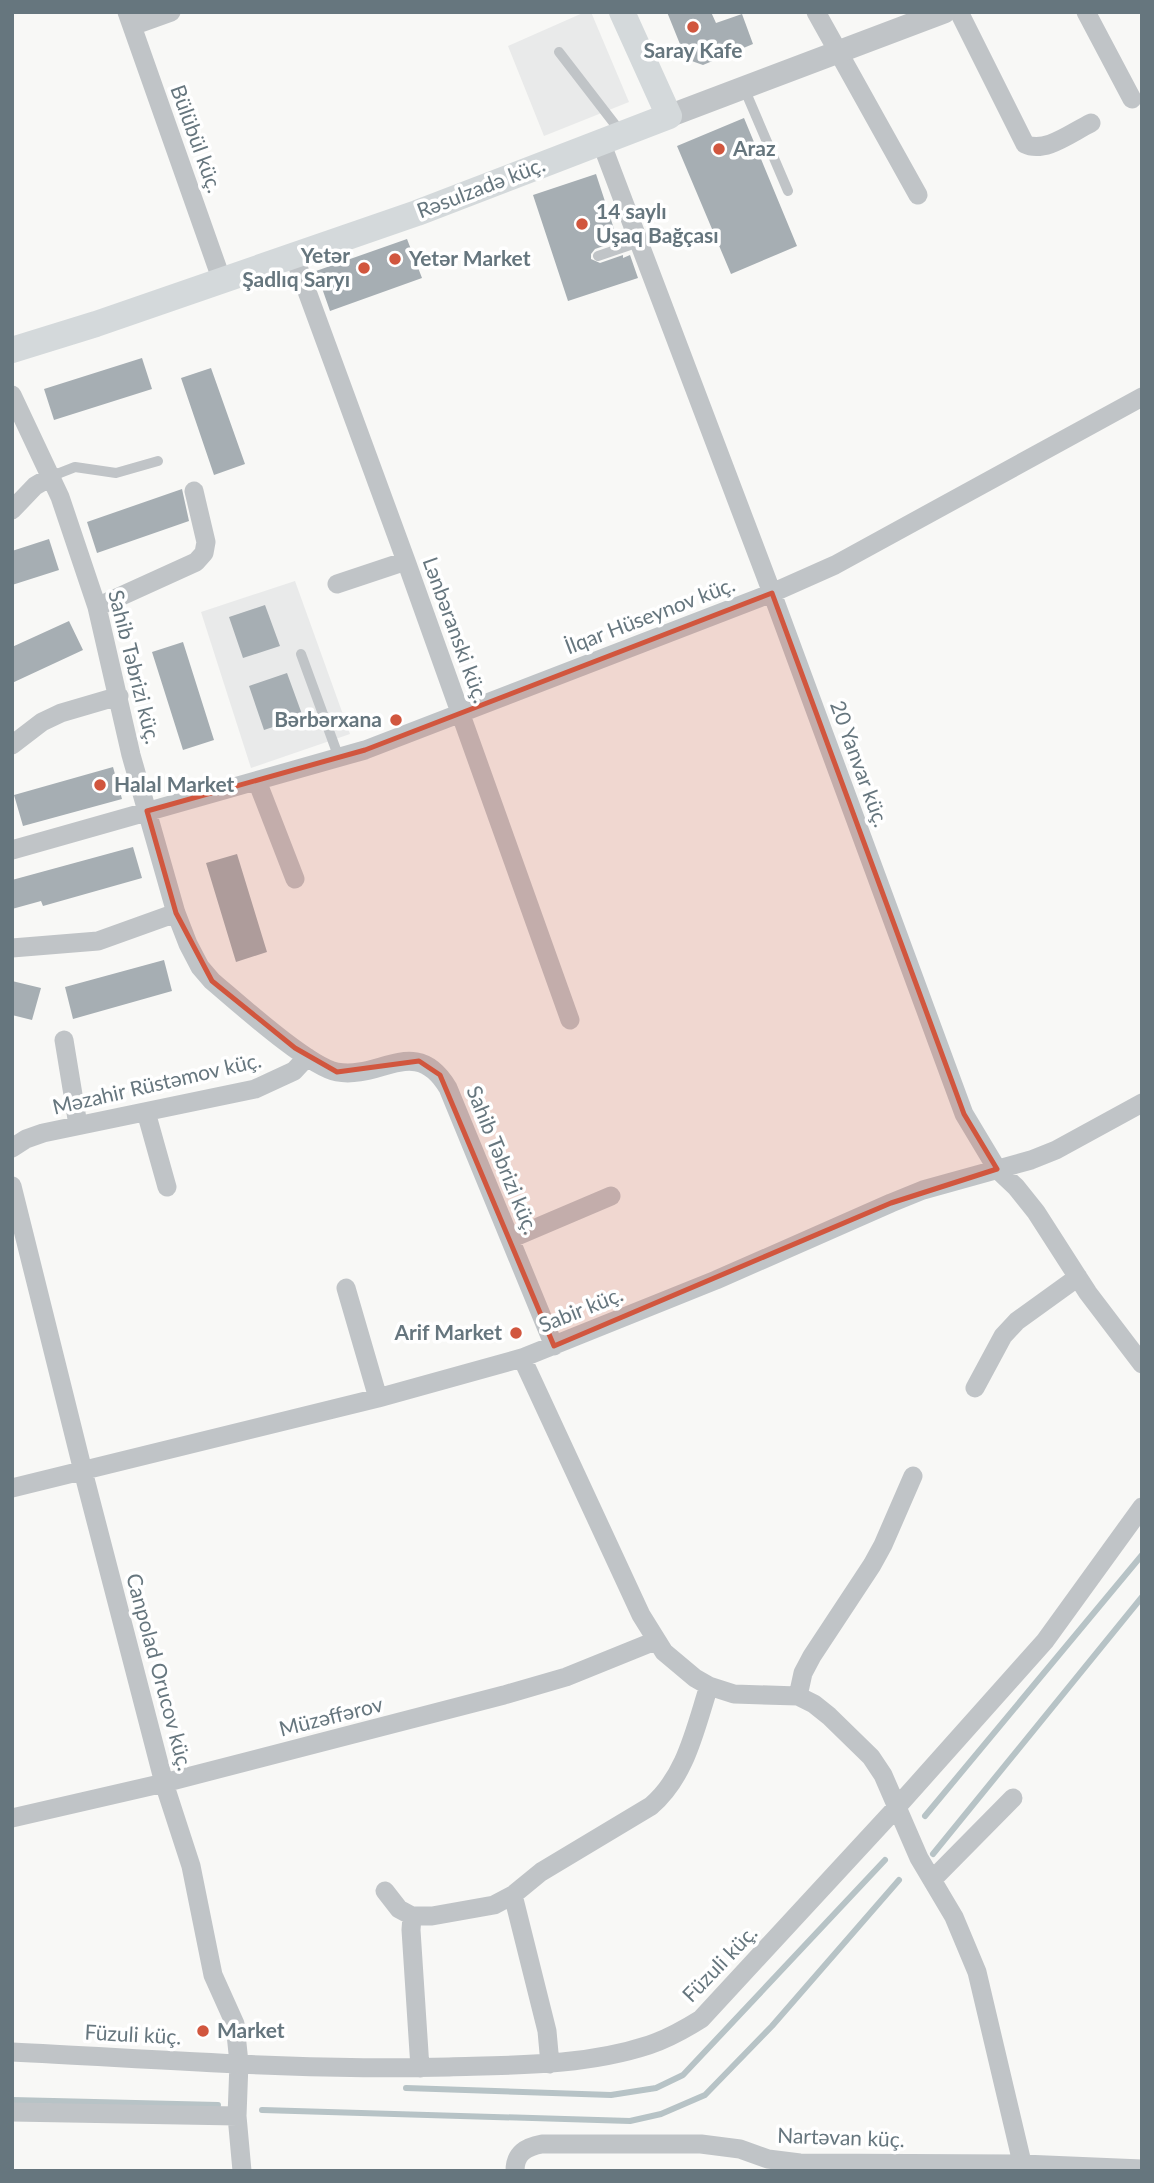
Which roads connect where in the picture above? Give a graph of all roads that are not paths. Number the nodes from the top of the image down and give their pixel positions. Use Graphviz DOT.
graph roads {
  1 [pos="171,12"];
  2 [pos="622,12"];
  3 [pos="817,12"];
  4 [pos="944,12"];
  5 [pos="959,12"];
  6 [pos="1086,12"];
  7 [pos="129,19"];
  8 [pos="558,52"];
  9 [pos="839,52"];
  10 [pos="744,88"];
  11 [pos="1132,99"];
  12 [pos="669,116"];
  13 [pos="1091,123"];
  14 [pos="612,138"];
  15 [pos="788,191"];
  16 [pos="918,195"];
  17 [pos="639,242"];
  18 [pos="294,256"];
  19 [pos="598,256"];
  20 [pos="222,281"];
  21 [pos="12,350"];
  22 [pos="12,395"];
  23 [pos="1142,397"];
  24 [pos="158,461"];
  25 [pos="51,477"];
  26 [pos="194,491"];
  27 [pos="12,510"];
  28 [pos="406,561"];
  29 [pos="337,584"];
  30 [pos="772,593"];
  31 [pos="97,607"];
  32 [pos="301,654"];
  33 [pos="119,696"];
  34 [pos="461,713"];
  35 [pos="12,745"];
  36 [pos="339,758"];
  37 [pos="257,781"];
  38 [pos="147,811"];
  39 [pos="12,850"];
  40 [pos="295,879"];
  41 [pos="176,913"];
  42 [pos="12,948"];
  43 [pos="570,1020"];
  44 [pos="64,1040"];
  45 [pos="307,1057"];
  46 [pos="1142,1103"];
  47 [pos="146,1112"];
  48 [pos="79,1125"];
  49 [pos="12,1148"];
  50 [pos="998,1169"];
  51 [pos="12,1186"];
  52 [pos="167,1187"];
  53 [pos="611,1196"];
  54 [pos="510,1239"];
  55 [pos="1078,1277"];
  56 [pos="346,1288"];
  57 [pos="554,1346"];
  58 [pos="522,1358"];
  59 [pos="1142,1364"];
  60 [pos="975,1388"];
  61 [pos="378,1398"];
  62 [pos="83,1471"];
  63 [pos="913,1476"];
  64 [pos="12,1488"];
  65 [pos="1142,1507"];
  66 [pos="655,1641"];
  67 [pos="709,1686"];
  68 [pos="798,1696"];
  69 [pos="164,1783"];
  70 [pos="1013,1798"];
  71 [pos="896,1808"];
  72 [pos="12,1818"];
  73 [pos="933,1879"];
  74 [pos="385,1891"];
  75 [pos="513,1895"];
  76 [pos="412,1916"];
  77 [pos="12,2052"];
  78 [pos="239,2063"];
  79 [pos="550,2064"];
  80 [pos="421,2068"];
  81 [pos="12,2112"];
  82 [pos="237,2116"];
  83 [pos="768,2165"];
  84 [pos="1024,2167"];
  85 [pos="1142,2169"];
  86 [pos="242,2171"];
  87 [pos="515,2171"];
  1 -- 7 [label="street"];
  2 -- 12 [label="main road"];
  3 -- 9 [label="street"];
  4 -- 9 [label="street, Rəsulzadə küç."];
  5 -- 13 [label="street"];
  6 -- 11 [label="street"];
  7 -- 20 [label="street, Bülübül küç."];
  8 -- 14 [label="lane"];
  9 -- 10 [label="street, Rəsulzadə küç."];
  9 -- 16 [label="street"];
  10 -- 12 [label="street, Rəsulzadə küç."];
  10 -- 15 [label="lane"];
  12 -- 14 [label="main road, Rəsulzadə küç."];
  14 -- 17 [label="street, 20 Yanvar küç."];
  14 -- 18 [label="main road, Rəsulzadə küç."];
  17 -- 19 [label="lane"];
  17 -- 30 [label="street, 20 Yanvar küç."];
  18 -- 20 [label="main road, Rəsulzadə küç."];
  18 -- 28 [label="street, Lənbəranski küç."];
  20 -- 21 [label="main road, Rəsulzadə küç."];
  22 -- 25 [label="street, Sahib Təbrizi küç."];
  23 -- 30 [label="street, İlqar Hüseynov küç."];
  24 -- 25 [label="lane"];
  25 -- 27 [label="street"];
  25 -- 31 [label="street, Sahib Təbrizi küç."];
  26 -- 31 [label="street"];
  28 -- 29 [label="street"];
  28 -- 34 [label="street, Lənbəranski küç."];
  30 -- 34 [label="street, İlqar Hüseynov küç."];
  30 -- 50 [label="street, 20 Yanvar küç."];
  31 -- 33 [label="street, Sahib Təbrizi küç."];
  32 -- 36 [label="lane"];
  33 -- 35 [label="street"];
  33 -- 38 [label="street, Sahib Təbrizi küç."];
  34 -- 36 [label="street, İlqar Hüseynov küç."];
  34 -- 43 [label="street, Lənbəranski küç."];
  36 -- 37 [label="street, İlqar Hüseynov küç."];
  37 -- 38 [label="street, İlqar Hüseynov küç."];
  37 -- 40 [label="street"];
  38 -- 39 [label="street, İlqar Hüseynov küç."];
  38 -- 41 [label="street, Sahib Təbrizi küç."];
  41 -- 42 [label="street"];
  41 -- 45 [label="street, Sahib Təbrizi küç."];
  44 -- 48 [label="street"];
  45 -- 47 [label="street, Məzahir Rüstəmov küç."];
  45 -- 54 [label="street, Sahib Təbrizi küç."];
  46 -- 50 [label="street, Sabir küç."];
  47 -- 48 [label="street, Məzahir Rüstəmov küç."];
  47 -- 52 [label="street"];
  48 -- 49 [label="street, Məzahir Rüstəmov küç."];
  50 -- 55 [label="street, 20 Yanvar küç."];
  50 -- 57 [label="street, Sabir küç."];
  51 -- 62 [label="street, Canpolad Orucov küç."];
  53 -- 54 [label="street"];
  54 -- 57 [label="street, Sahib Təbrizi küç."];
  55 -- 59 [label="street, 20 Yanvar küç."];
  55 -- 60 [label="street"];
  56 -- 61 [label="street"];
  57 -- 58 [label="street, Sabir küç."];
  58 -- 61 [label="street, Sabir küç."];
  58 -- 66 [label="street"];
  61 -- 62 [label="street, Sabir küç."];
  62 -- 64 [label="street, Sabir küç."];
  62 -- 69 [label="street, Canpolad Orucov küç."];
  63 -- 68 [label="street"];
  65 -- 71 [label="street, Füzuli küç."];
  66 -- 67 [label="street"];
  66 -- 69 [label="street, Müzəffərov"];
  67 -- 68 [label="street"];
  67 -- 75 [label="street"];
  68 -- 71 [label="street"];
  69 -- 72 [label="street, Müzəffərov"];
  69 -- 78 [label="street, Canpolad Orucov küç."];
  70 -- 73 [label="street"];
  71 -- 73 [label="street"];
  71 -- 79 [label="street, Füzuli küç."];
  73 -- 84 [label="street"];
  74 -- 76 [label="street"];
  75 -- 76 [label="street"];
  75 -- 79 [label="street"];
  76 -- 80 [label="street"];
  77 -- 78 [label="street, Füzuli küç."];
  78 -- 80 [label="street, Füzuli küç."];
  78 -- 82 [label="street, Canpolad Orucov küç."];
  79 -- 80 [label="street, Füzuli küç."];
  81 -- 82 [label="street"];
  82 -- 86 [label="street, Canpolad Orucov küç."];
  83 -- 84 [label="street, Nartəvan küç."];
  83 -- 87 [label="street, Nartəvan küç."];
  84 -- 85 [label="street, Nartəvan küç."];
}
